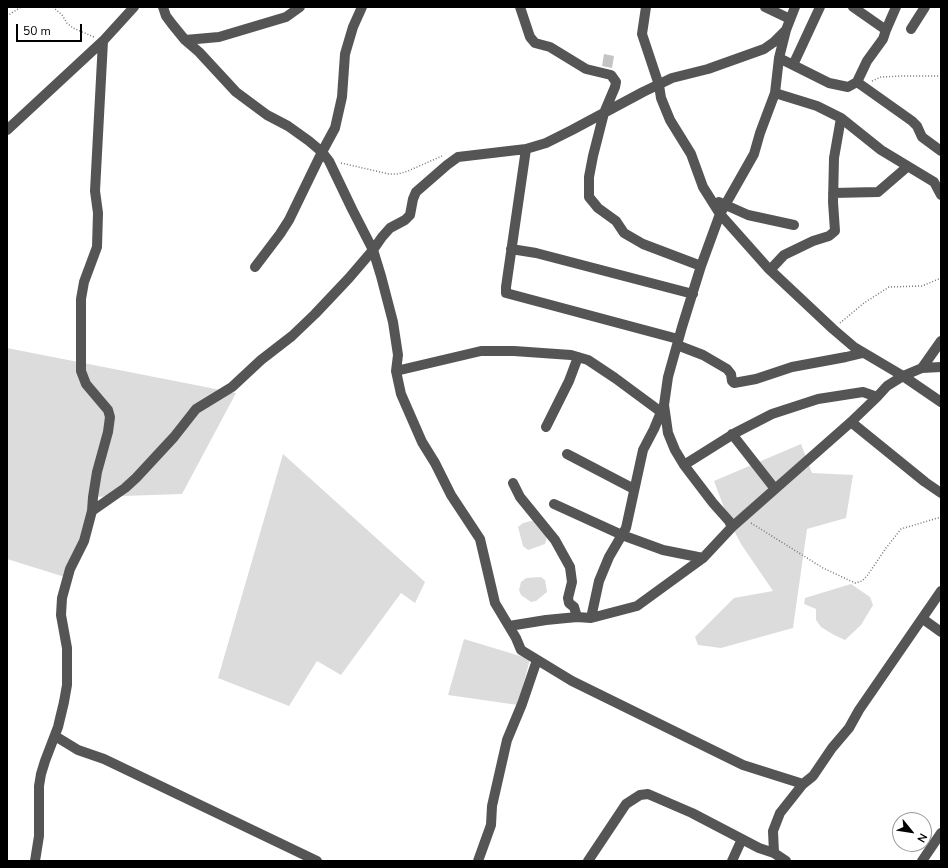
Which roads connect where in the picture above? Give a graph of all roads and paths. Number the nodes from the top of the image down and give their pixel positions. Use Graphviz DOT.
graph roads {
  1 [pos="21,7"];
  2 [pos="53,7"];
  3 [pos="134,7"];
  4 [pos="163,7"];
  5 [pos="300,7"];
  6 [pos="362,7"];
  7 [pos="520,7"];
  8 [pos="646,7"];
  9 [pos="765,7"];
  10 [pos="795,7"];
  11 [pos="820,7"];
  12 [pos="852,7"];
  13 [pos="896,7"];
  14 [pos="925,7"];
  15 [pos="7,16"];
  16 [pos="790,19"];
  17 [pos="910,29"];
  18 [pos="786,30"];
  19 [pos="886,30"];
  20 [pos="185,40"];
  21 [pos="103,41"];
  22 [pos="779,58"];
  23 [pos="793,65"];
  24 [pos="941,76"];
  25 [pos="858,80"];
  26 [pos="659,85"];
  27 [pos="775,94"];
  28 [pos="604,113"];
  29 [pos="841,118"];
  30 [pos="7,130"];
  31 [pos="526,149"];
  32 [pos="941,151"];
  33 [pos="322,152"];
  34 [pos="443,156"];
  35 [pos="329,160"];
  36 [pos="907,167"];
  37 [pos="833,193"];
  38 [pos="941,195"];
  39 [pos="710,198"];
  40 [pos="724,204"];
  41 [pos="720,214"];
  42 [pos="794,225"];
  43 [pos="512,249"];
  44 [pos="373,250"];
  45 [pos="701,266"];
  46 [pos="255,267"];
  47 [pos="770,270"];
  48 [pos="941,278"];
  49 [pos="692,294"];
  50 [pos="833,329"];
  51 [pos="941,341"];
  52 [pos="678,342"];
  53 [pos="863,353"];
  54 [pos="578,357"];
  55 [pos="941,367"];
  56 [pos="922,368"];
  57 [pos="396,371"];
  58 [pos="903,376"];
  59 [pos="876,397"];
  60 [pos="941,402"];
  61 [pos="662,408"];
  62 [pos="851,422"];
  63 [pos="546,427"];
  64 [pos="732,434"];
  65 [pos="567,454"];
  66 [pos="684,465"];
  67 [pos="513,483"];
  68 [pos="634,489"];
  69 [pos="775,489"];
  70 [pos="941,493"];
  71 [pos="554,504"];
  72 [pos="92,511"];
  73 [pos="941,517"];
  74 [pos="743,518"];
  75 [pos="732,528"];
  76 [pos="622,535"];
  77 [pos="703,558"];
  78 [pos="941,591"];
  79 [pos="577,616"];
  80 [pos="591,618"];
  81 [pos="923,619"];
  82 [pos="509,626"];
  83 [pos="941,632"];
  84 [pos="537,660"];
  85 [pos="55,736"];
  86 [pos="803,784"];
  87 [pos="941,832"];
  88 [pos="742,839"];
  89 [pos="774,853"];
  90 [pos="35,861"];
  91 [pos="317,861"];
  92 [pos="478,861"];
  93 [pos="588,861"];
  94 [pos="732,861"];
  95 [pos="786,861"];
  96 [pos="922,861"];
  1 -- 15 [label="path"];
  2 -- 21 [label="path"];
  3 -- 21 [label="street"];
  4 -- 20 [label="street"];
  5 -- 20 [label="street"];
  6 -- 33 [label="street"];
  7 -- 28 [label="street"];
  8 -- 26 [label="street"];
  9 -- 16 [label="street"];
  10 -- 16 [label="street"];
  11 -- 23 [label="street"];
  12 -- 19 [label="street"];
  13 -- 19 [label="street"];
  14 -- 17 [label="street"];
  16 -- 18 [label="street"];
  18 -- 22 [label="street"];
  18 -- 26 [label="street"];
  19 -- 25 [label="street"];
  20 -- 33 [label="street"];
  21 -- 30 [label="street"];
  21 -- 72 [label="street"];
  22 -- 23 [label="street"];
  22 -- 27 [label="street"];
  23 -- 25 [label="street"];
  24 -- 25 [label="path"];
  25 -- 32 [label="street"];
  26 -- 28 [label="street"];
  26 -- 39 [label="street"];
  27 -- 29 [label="street"];
  27 -- 40 [label="street"];
  28 -- 31 [label="street"];
  28 -- 45 [label="street"];
  29 -- 36 [label="street"];
  29 -- 37 [label="street"];
  31 -- 43 [label="street"];
  31 -- 44 [label="street"];
  33 -- 35 [label="street"];
  33 -- 46 [label="street"];
  34 -- 35 [label="path"];
  35 -- 44 [label="street"];
  36 -- 37 [label="street"];
  36 -- 38 [label="street"];
  37 -- 47 [label="street"];
  39 -- 40 [label="street"];
  39 -- 41 [label="street"];
  40 -- 41 [label="street"];
  40 -- 42 [label="street"];
  41 -- 45 [label="street"];
  41 -- 47 [label="street"];
  43 -- 49 [label="street"];
  43 -- 52 [label="street"];
  44 -- 57 [label="street"];
  44 -- 72 [label="street"];
  45 -- 49 [label="street"];
  47 -- 50 [label="street"];
  48 -- 50 [label="path"];
  49 -- 52 [label="street"];
  50 -- 53 [label="street"];
  51 -- 56 [label="street"];
  52 -- 53 [label="street"];
  52 -- 61 [label="street"];
  53 -- 58 [label="street"];
  54 -- 57 [label="street"];
  54 -- 61 [label="street"];
  54 -- 63 [label="street"];
  55 -- 56 [label="street"];
  56 -- 58 [label="street"];
  57 -- 82 [label="street"];
  58 -- 59 [label="street"];
  58 -- 60 [label="street"];
  59 -- 62 [label="street"];
  59 -- 64 [label="street"];
  61 -- 66 [label="street"];
  61 -- 68 [label="street"];
  62 -- 69 [label="street"];
  62 -- 70 [label="street"];
  64 -- 66 [label="street"];
  64 -- 69 [label="street"];
  65 -- 68 [label="street"];
  66 -- 75 [label="street"];
  67 -- 79 [label="street"];
  68 -- 76 [label="street"];
  69 -- 74 [label="street"];
  71 -- 76 [label="street"];
  72 -- 85 [label="street"];
  73 -- 74 [label="path"];
  74 -- 75 [label="street"];
  75 -- 77 [label="street"];
  76 -- 77 [label="street"];
  76 -- 80 [label="street"];
  77 -- 80 [label="street"];
  78 -- 81 [label="street"];
  79 -- 80 [label="street"];
  79 -- 82 [label="street"];
  81 -- 83 [label="street"];
  81 -- 86 [label="street"];
  82 -- 84 [label="street"];
  84 -- 86 [label="street"];
  84 -- 92 [label="street"];
  85 -- 90 [label="street"];
  85 -- 91 [label="street"];
  86 -- 89 [label="street"];
  87 -- 96 [label="street"];
  88 -- 89 [label="street"];
  88 -- 93 [label="street"];
  88 -- 94 [label="street"];
  89 -- 95 [label="street"];
}
